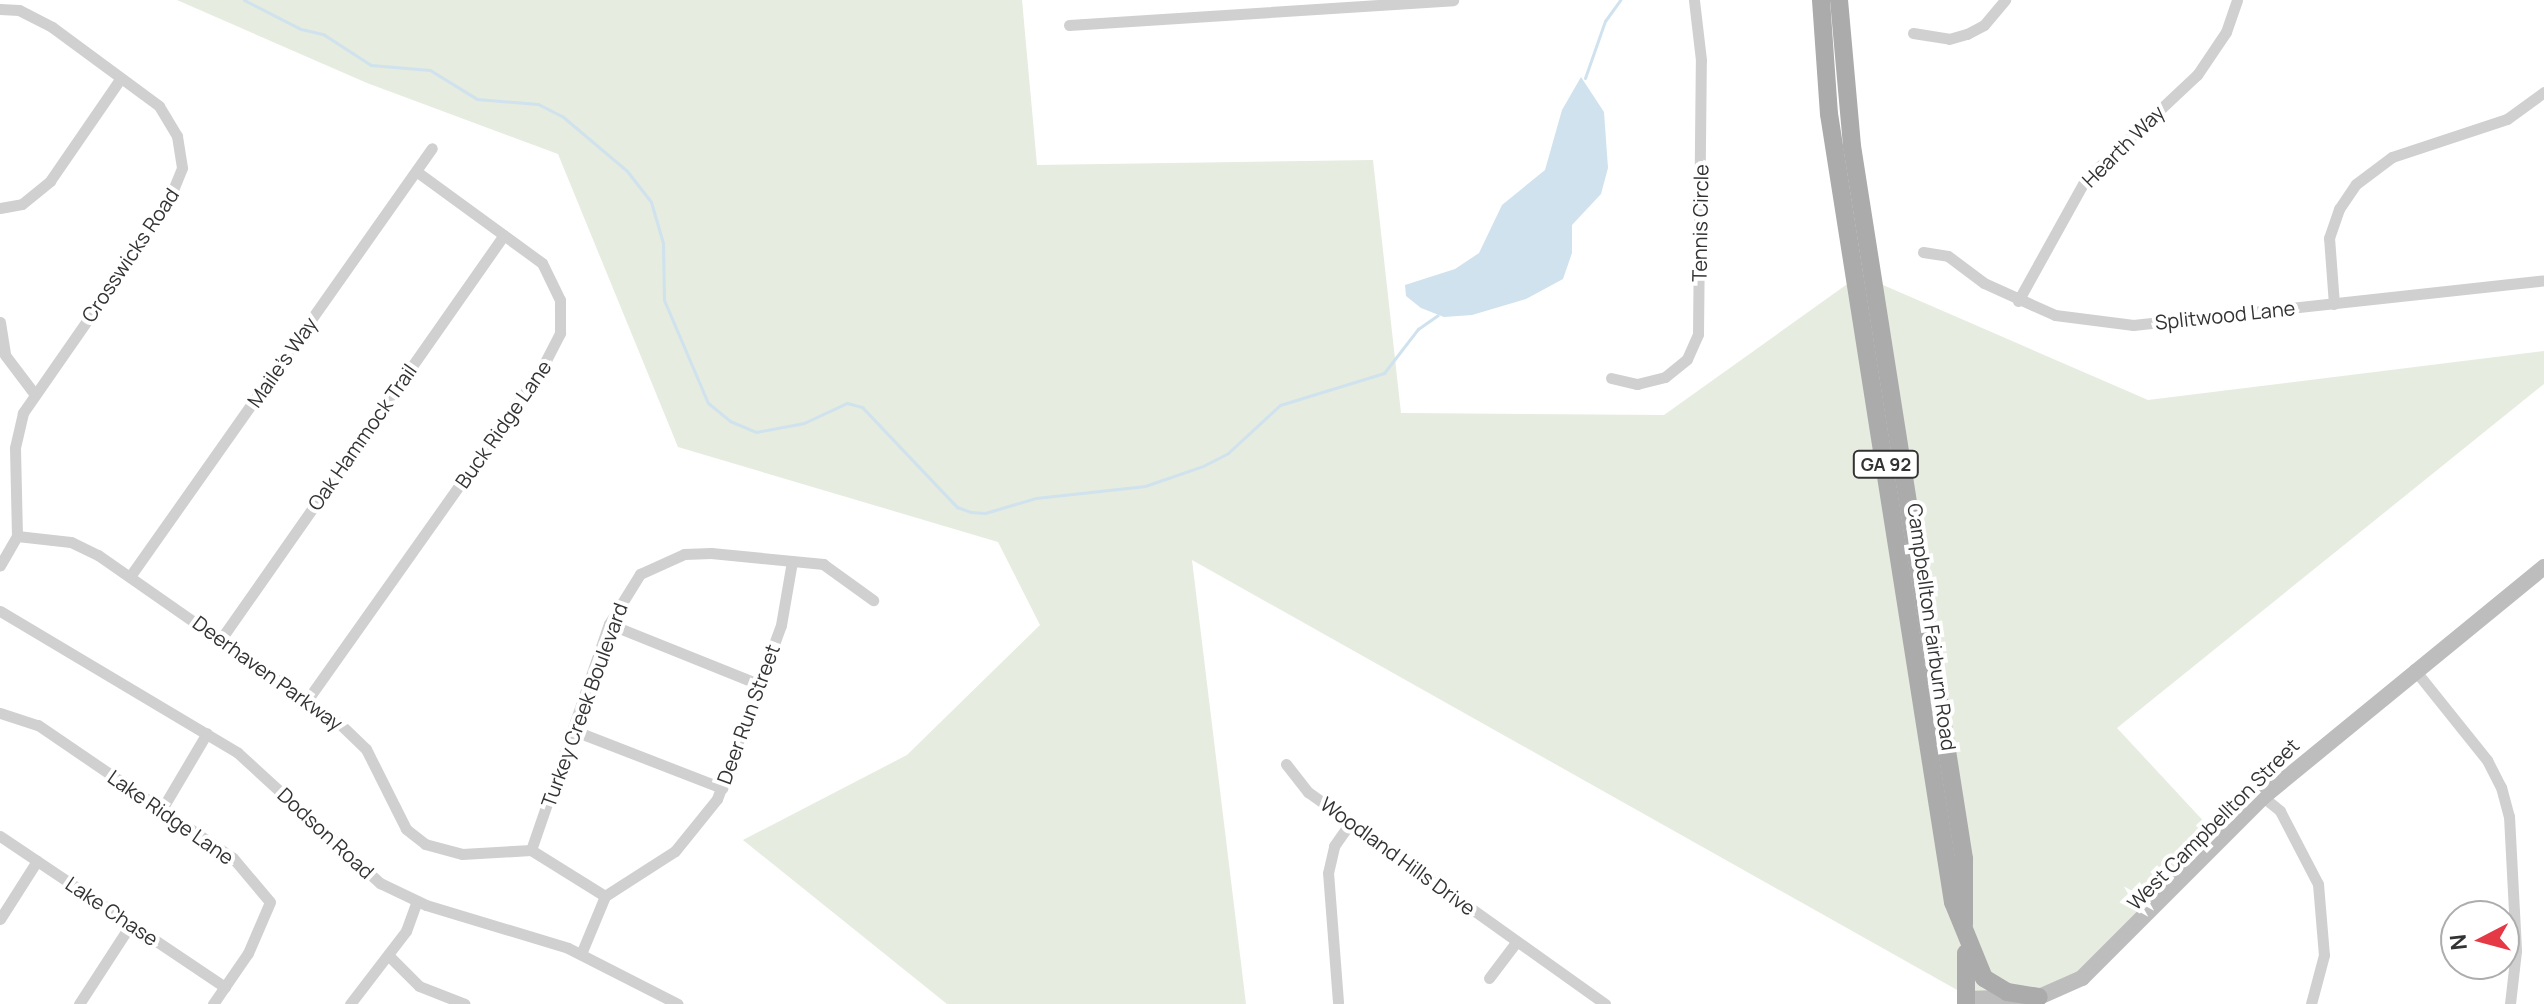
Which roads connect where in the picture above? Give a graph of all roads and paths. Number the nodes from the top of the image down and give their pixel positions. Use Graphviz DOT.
graph roads {
  1 [pos="1453,0"];
  2 [pos="1694,0"];
  3 [pos="1821,0"];
  4 [pos="1839,0"];
  5 [pos="2005,0"];
  6 [pos="2237,0"];
  7 [pos="1362,5"];
  8 [pos="0,9"];
  9 [pos="1069,25"];
  10 [pos="1913,33"];
  11 [pos="120,79"];
  12 [pos="2544,92"];
  13 [pos="432,148"];
  14 [pos="417,172"];
  15 [pos="0,208"];
  16 [pos="504,235"];
  17 [pos="1923,252"];
  18 [pos="2544,280"];
  19 [pos="2018,301"];
  20 [pos="2334,304"];
  21 [pos="0,322"];
  22 [pos="1611,378"];
  23 [pos="33,392"];
  24 [pos="17,536"];
  25 [pos="792,561"];
  26 [pos="0,566"];
  27 [pos="2544,567"];
  28 [pos="131,575"];
  29 [pos="873,600"];
  30 [pos="0,611"];
  31 [pos="609,624"];
  32 [pos="221,639"];
  33 [pos="2414,669"];
  34 [pos="761,685"];
  35 [pos="308,699"];
  36 [pos="0,713"];
  37 [pos="575,731"];
  38 [pos="207,733"];
  39 [pos="1286,764"];
  40 [pos="722,788"];
  41 [pos="2263,797"];
  42 [pos="162,809"];
  43 [pos="1351,822"];
  44 [pos="0,836"];
  45 [pos="531,850"];
  46 [pos="37,861"];
  47 [pos="605,896"];
  48 [pos="417,901"];
  49 [pos="0,919"];
  50 [pos="131,924"];
  51 [pos="1964,925"];
  52 [pos="1517,941"];
  53 [pos="581,954"];
  54 [pos="389,956"];
  55 [pos="1489,978"];
  56 [pos="225,987"];
  57 [pos="2039,997"];
  58 [pos="1338,1002"];
  59 [pos="1966,1002"];
  60 [pos="79,1004"];
  61 [pos="213,1004"];
  62 [pos="350,1004"];
  63 [pos="465,1004"];
  64 [pos="678,1004"];
  65 [pos="1605,1004"];
  66 [pos="2017,1004"];
  67 [pos="2311,1004"];
  68 [pos="2510,1004"];
  1 -- 7 [label="street"];
  2 -- 22 [label="street, Tennis Circle"];
  3 -- 51 [label="main road, Campbellton Fairburn Road / GA 92"];
  4 -- 51 [label="main road, Campbellton Fairburn Road / GA 92"];
  5 -- 10 [label="street"];
  6 -- 19 [label="street, Hearth Way"];
  7 -- 9 [label="street"];
  8 -- 11 [label="street, Crosswicks Road"];
  11 -- 15 [label="street"];
  11 -- 23 [label="street, Crosswicks Road"];
  12 -- 20 [label="street"];
  13 -- 14 [label="street, Maile's Way"];
  14 -- 16 [label="street, Buck Ridge Lane"];
  14 -- 28 [label="street, Maile's Way"];
  16 -- 32 [label="street, Oak Hammock Trail"];
  16 -- 35 [label="street, Buck Ridge Lane"];
  17 -- 19 [label="street, Splitwood Lane"];
  18 -- 20 [label="street, Splitwood Lane"];
  19 -- 20 [label="street, Splitwood Lane"];
  21 -- 23 [label="street"];
  23 -- 24 [label="street, Crosswicks Road"];
  24 -- 26 [label="street"];
  24 -- 28 [label="street, Deerhaven Parkway"];
  25 -- 29 [label="street, Turkey Creek Boulevard"];
  25 -- 31 [label="street, Turkey Creek Boulevard"];
  25 -- 34 [label="street, Deer Run Street"];
  27 -- 33 [label="main road, West Campbellton Street"];
  28 -- 32 [label="street, Deerhaven Parkway"];
  30 -- 38 [label="street, Dodson Road"];
  31 -- 34 [label="street"];
  31 -- 37 [label="street, Turkey Creek Boulevard"];
  32 -- 35 [label="street, Deerhaven Parkway"];
  33 -- 41 [label="main road, West Campbellton Street"];
  33 -- 68 [label="street"];
  34 -- 40 [label="street, Deer Run Street"];
  35 -- 45 [label="street, Deerhaven Parkway"];
  36 -- 42 [label="street, Lake Ridge Lane"];
  37 -- 40 [label="street"];
  37 -- 45 [label="street, Turkey Creek Boulevard"];
  38 -- 42 [label="street"];
  38 -- 48 [label="street, Dodson Road"];
  39 -- 43 [label="street, Woodland Hills Drive"];
  40 -- 47 [label="street, Deer Run Street"];
  41 -- 57 [label="main road, West Campbellton Street"];
  41 -- 67 [label="street"];
  42 -- 56 [label="street, Lake Ridge Lane"];
  43 -- 52 [label="street, Woodland Hills Drive"];
  43 -- 58 [label="street"];
  44 -- 46 [label="street, Lake Chase"];
  45 -- 47 [label="street"];
  46 -- 49 [label="street"];
  46 -- 50 [label="street, Lake Chase"];
  47 -- 53 [label="street"];
  48 -- 53 [label="street, Dodson Road"];
  48 -- 54 [label="street"];
  50 -- 56 [label="street, Lake Chase"];
  50 -- 60 [label="street"];
  51 -- 57 [label="main road"];
  51 -- 59 [label="main road, Campbellton Fairburn Road / GA 92"];
  52 -- 55 [label="street"];
  52 -- 65 [label="street, Woodland Hills Drive"];
  53 -- 64 [label="street, Dodson Road"];
  54 -- 62 [label="street"];
  54 -- 63 [label="street"];
  56 -- 61 [label="street, Lake Ridge Lane"];
  57 -- 59 [label="main road, West Campbellton Street"];
  57 -- 66 [label="main road"];
}
